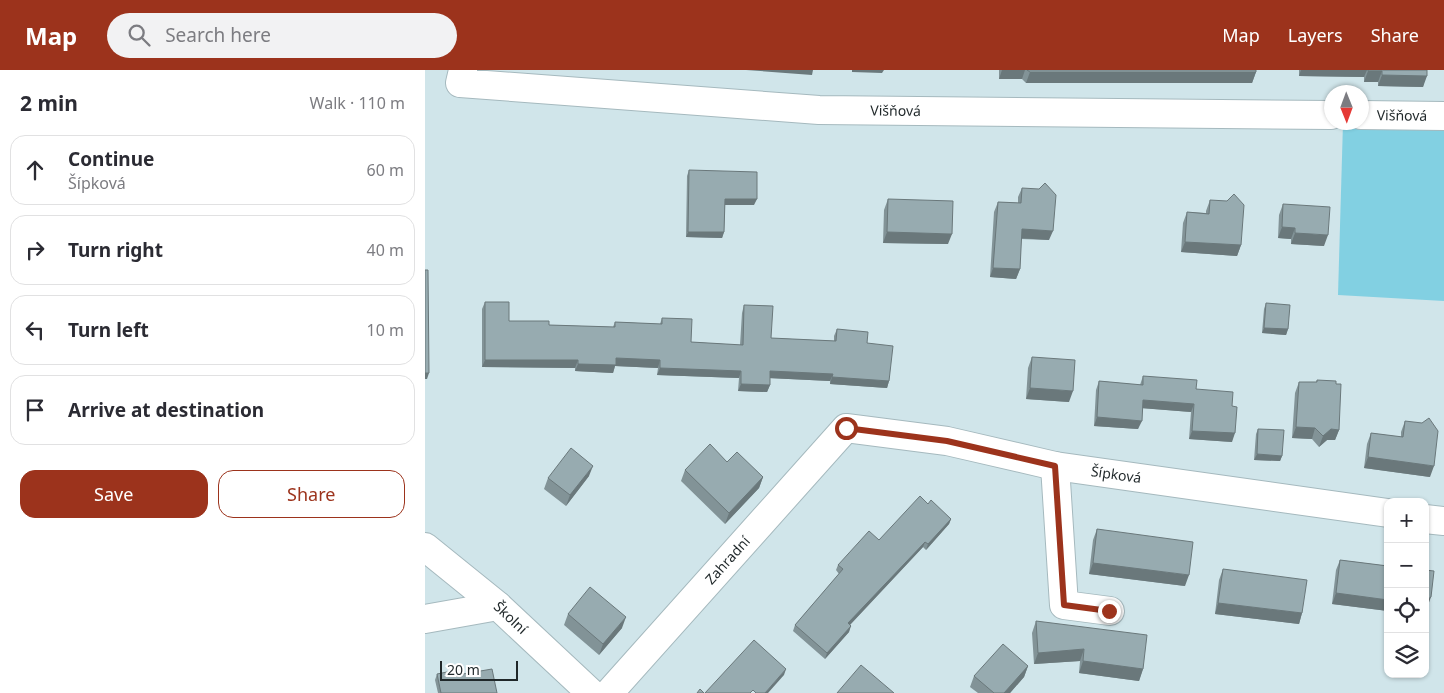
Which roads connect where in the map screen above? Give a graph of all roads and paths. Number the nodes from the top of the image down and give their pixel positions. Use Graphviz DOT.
graph roads {
  1 [pos="461,77"];
  2 [pos="1324,115"];
  3 [pos="1369,115"];
  4 [pos="1444,116"];
  5 [pos="846,428"];
  6 [pos="1055,466"];
  7 [pos="1384,512"];
  8 [pos="1429,519"];
  9 [pos="1444,521"];
  10 [pos="425,547"];
  11 [pos="499,606"];
  12 [pos="1109,611"];
  13 [pos="425,620"];
  14 [pos="591,693"];
  15 [pos="609,693"];
  1 -- 2 [label="street, Višňová"];
  3 -- 4 [label="street, Višňová"];
  5 -- 6 [label="street, Šípková"];
  5 -- 15 [label="street, Zahradní"];
  6 -- 7 [label="street, Šípková"];
  6 -- 12 [label="street"];
  8 -- 9 [label="street"];
  10 -- 11 [label="street, Školní"];
  11 -- 13 [label="street"];
  11 -- 14 [label="street, Školní"];
}
